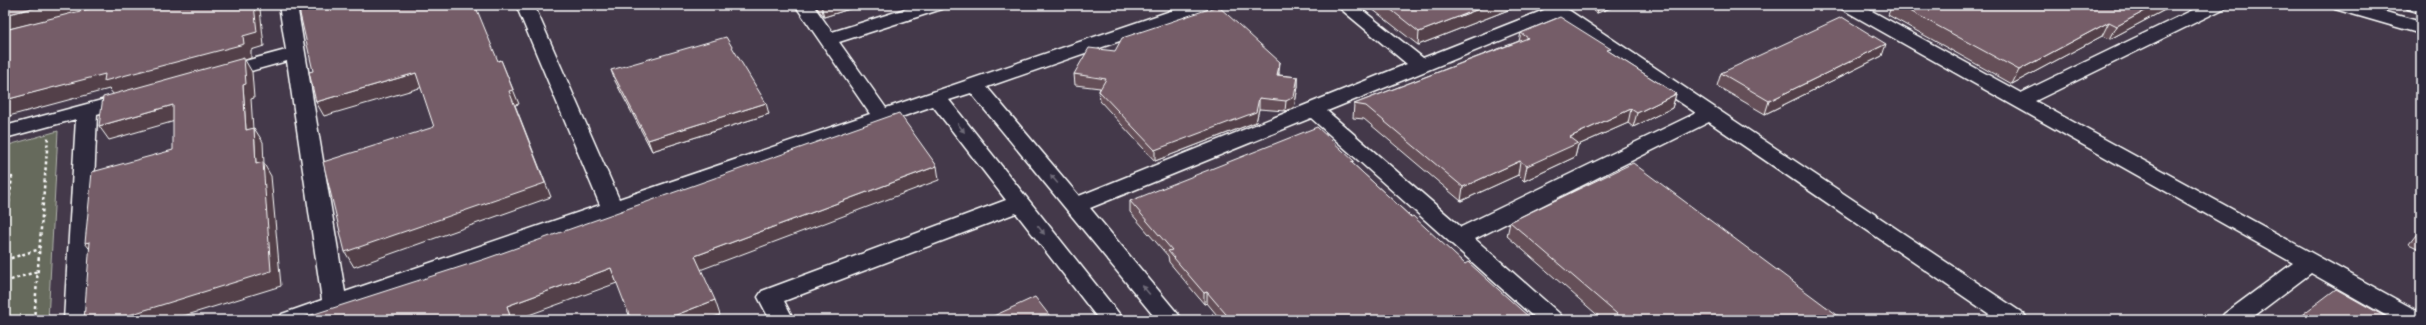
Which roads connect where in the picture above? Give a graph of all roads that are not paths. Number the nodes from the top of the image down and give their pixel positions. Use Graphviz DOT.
graph roads {
  1 [pos="288,5"];
  2 [pos="525,5"];
  3 [pos="804,5"];
  4 [pos="936,5"];
  5 [pos="1206,5"];
  6 [pos="1345,5"];
  7 [pos="2217,5"];
  8 [pos="2341,5"];
  9 [pos="2414,5"];
  10 [pos="1855,6"];
  11 [pos="1553,8"];
  12 [pos="2421,8"];
  13 [pos="2421,28"];
  14 [pos="828,40"];
  15 [pos="295,53"];
  16 [pos="1421,66"];
  17 [pos="206,77"];
  18 [pos="975,85"];
  19 [pos="146,94"];
  20 [pos="937,98"];
  21 [pos="2020,100"];
  22 [pos="86,110"];
  23 [pos="1313,110"];
  24 [pos="1710,114"];
  25 [pos="882,117"];
  26 [pos="5,132"];
  27 [pos="1020,203"];
  28 [pos="1076,205"];
  29 [pos="612,209"];
  30 [pos="1458,238"];
  31 [pos="2311,261"];
  32 [pos="335,305"];
  33 [pos="76,320"];
  34 [pos="290,320"];
  35 [pos="782,320"];
  36 [pos="1112,320"];
  37 [pos="1171,320"];
  38 [pos="1552,320"];
  39 [pos="2016,320"];
  40 [pos="2232,320"];
  41 [pos="2414,320"];
  1 -- 15 [label="street"];
  2 -- 29 [label="street"];
  3 -- 14 [label="street"];
  4 -- 14 [label="street"];
  5 -- 18 [label="street"];
  6 -- 16 [label="street"];
  7 -- 21 [label="street"];
  8 -- 13 [label="street"];
  9 -- 12 [label="street"];
  10 -- 21 [label="street"];
  11 -- 16 [label="street"];
  11 -- 24 [label="street"];
  14 -- 25 [label="street"];
  15 -- 17 [label="street"];
  15 -- 32 [label="street"];
  16 -- 23 [label="street"];
  18 -- 20 [label="street"];
  28 -- 18 [label="street, one-way"];
  19 -- 22 [label="street"];
  20 -- 25 [label="street"];
  20 -- 27 [label="street, one-way"];
  21 -- 31 [label="street"];
  22 -- 26 [label="street"];
  22 -- 33 [label="street"];
  23 -- 28 [label="street"];
  23 -- 30 [label="street"];
  24 -- 30 [label="street"];
  24 -- 39 [label="street"];
  25 -- 29 [label="street"];
  27 -- 35 [label="street"];
  27 -- 36 [label="street, one-way"];
  37 -- 28 [label="street, one-way"];
  29 -- 32 [label="street"];
  30 -- 38 [label="street"];
  31 -- 40 [label="street"];
  31 -- 41 [label="street"];
  32 -- 34 [label="street"];
}
